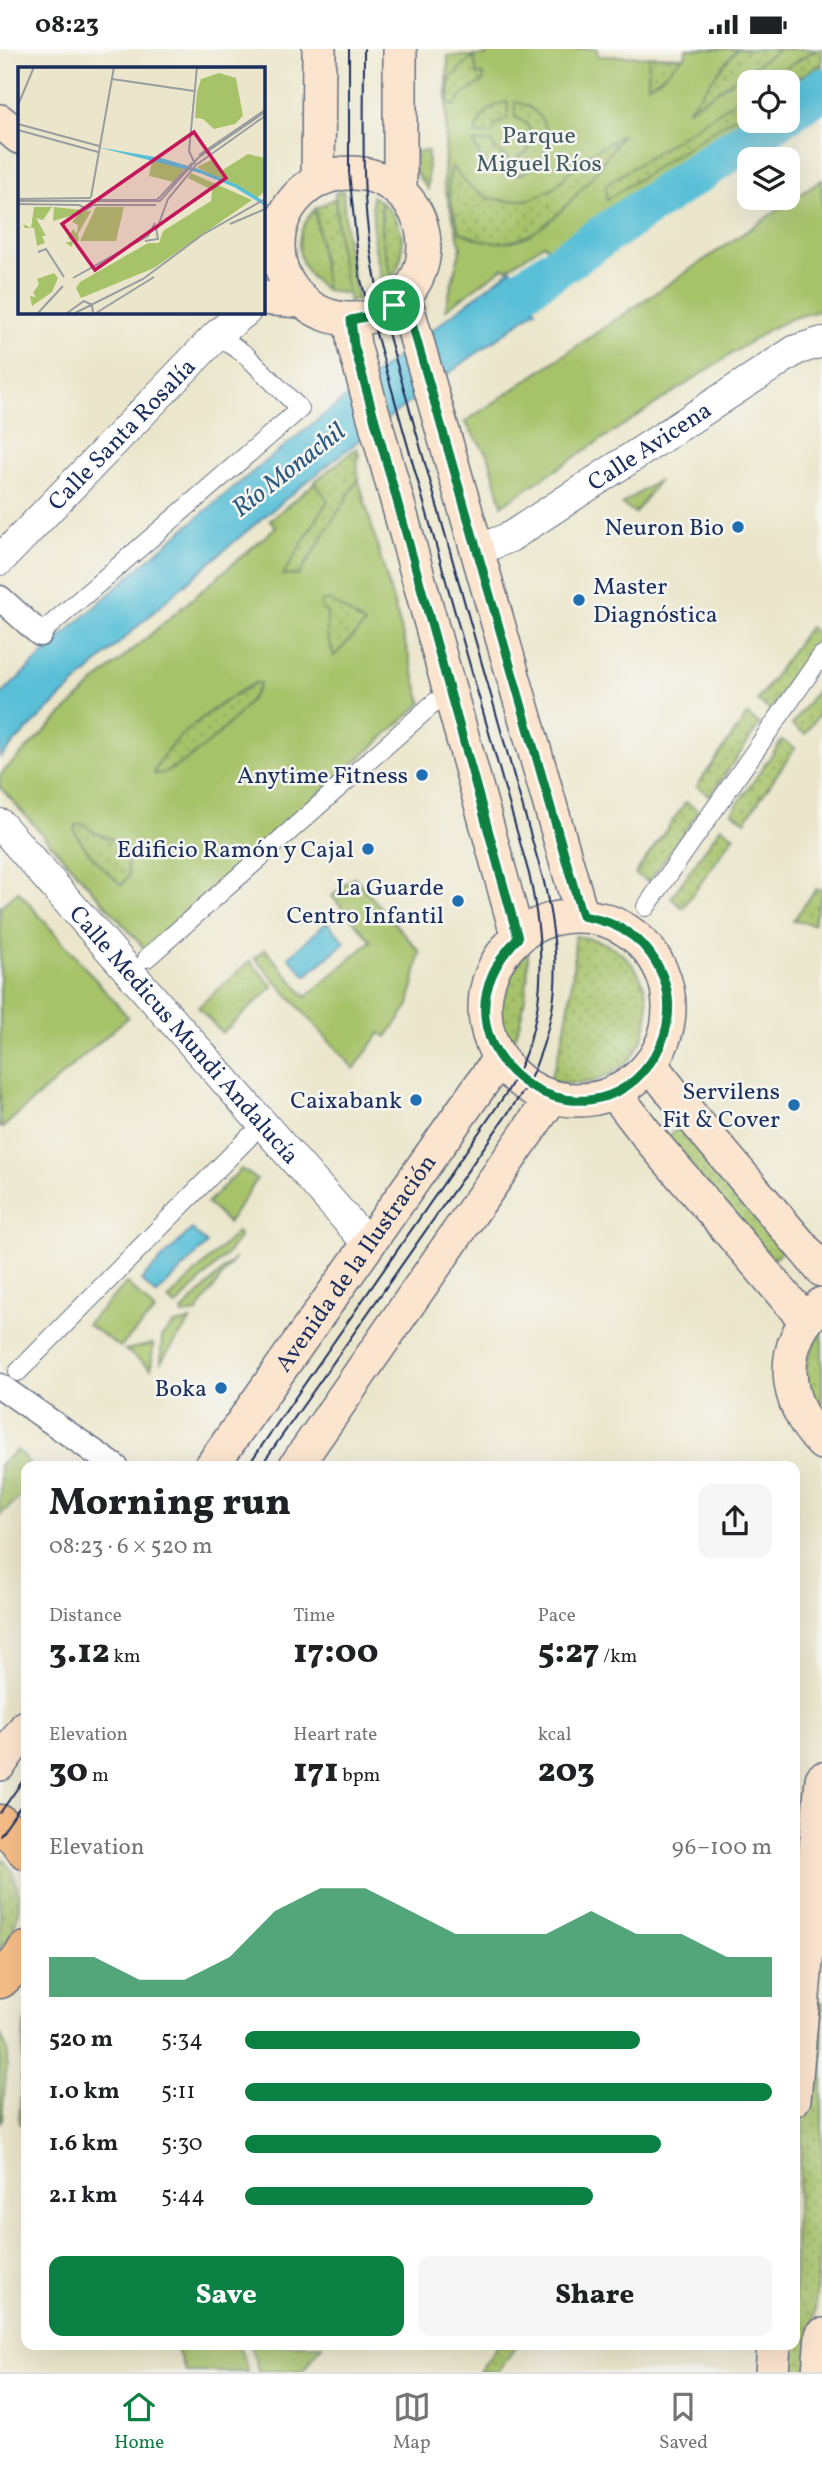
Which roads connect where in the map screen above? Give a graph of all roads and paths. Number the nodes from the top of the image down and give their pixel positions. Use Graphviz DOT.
graph roads {
  1 [pos="318,49"];
  2 [pos="400,49"];
  3 [pos="0,121"];
  4 [pos="18,136"];
  5 [pos="318,179"];
  6 [pos="400,190"];
  7 [pos="271,232"];
  8 [pos="300,301"];
  9 [pos="264,302"];
  10 [pos="409,309"];
  11 [pos="245,313"];
  12 [pos="353,333"];
  13 [pos="224,340"];
  14 [pos="822,342"];
  15 [pos="478,551"];
  16 [pos="0,560"];
  17 [pos="0,598"];
  18 [pos="40,634"];
  19 [pos="822,655"];
  20 [pos="435,702"];
  21 [pos="0,824"];
  22 [pos="646,907"];
  23 [pos="582,916"];
  24 [pos="518,938"];
  25 [pos="139,965"];
  26 [pos="499,1059"];
  27 [pos="650,1063"];
  28 [pos="614,1093"];
  29 [pos="552,1097"];
  30 [pos="249,1137"];
  31 [pos="368,1244"];
  32 [pos="822,1269"];
  33 [pos="814,1313"];
  34 [pos="9,1379"];
  35 [pos="822,1443"];
  36 [pos="109,1461"];
  37 [pos="215,1461"];
  38 [pos="299,1461"];
  39 [pos="21,1734"];
  40 [pos="0,1764"];
  41 [pos="822,1779"];
  42 [pos="0,1824"];
  43 [pos="21,1844"];
  44 [pos="804,1878"];
  45 [pos="21,1960"];
  46 [pos="800,1966"];
  47 [pos="0,1979"];
  48 [pos="822,2335"];
  49 [pos="774,2350"];
  50 [pos="772,2372"];
  51 [pos="819,2372"];
  1 -- 5 [label="main road"];
  2 -- 6 [label="main road"];
  3 -- 4 [label="main road"];
  5 -- 6 [label="main road"];
  5 -- 7 [label="main road"];
  6 -- 10 [label="main road"];
  7 -- 8 [label="main road"];
  8 -- 9 [label="main road"];
  8 -- 12 [label="main road"];
  10 -- 12 [label="main road"];
  10 -- 15 [label="main road"];
  11 -- 16 [label="street, Calle Santa Rosalía"];
  12 -- 24 [label="main road"];
  13 -- 18 [label="street"];
  14 -- 15 [label="street, Calle Avicena"];
  15 -- 23 [label="main road"];
  17 -- 18 [label="street"];
  19 -- 22 [label="street"];
  20 -- 25 [label="street"];
  21 -- 25 [label="street, Calle Medicus Mundi Andalucía"];
  23 -- 24 [label="main road"];
  23 -- 27 [label="main road"];
  24 -- 26 [label="main road"];
  25 -- 31 [label="street, Calle Medicus Mundi Andalucía"];
  26 -- 29 [label="main road"];
  26 -- 31 [label="main road, Avenida de la Ilustración"];
  27 -- 28 [label="main road"];
  27 -- 32 [label="main road"];
  28 -- 29 [label="main road"];
  28 -- 33 [label="main road"];
  29 -- 38 [label="main road"];
  30 -- 34 [label="street"];
  31 -- 37 [label="main road, Avenida de la Ilustración"];
  33 -- 35 [label="main road"];
  34 -- 36 [label="street"];
  39 -- 40 [label="main road"];
  41 -- 44 [label="main road"];
  42 -- 43 [label="main road"];
  44 -- 46 [label="main road"];
  45 -- 47 [label="main road"];
  48 -- 51 [label="main road"];
  49 -- 50 [label="main road"];
}
